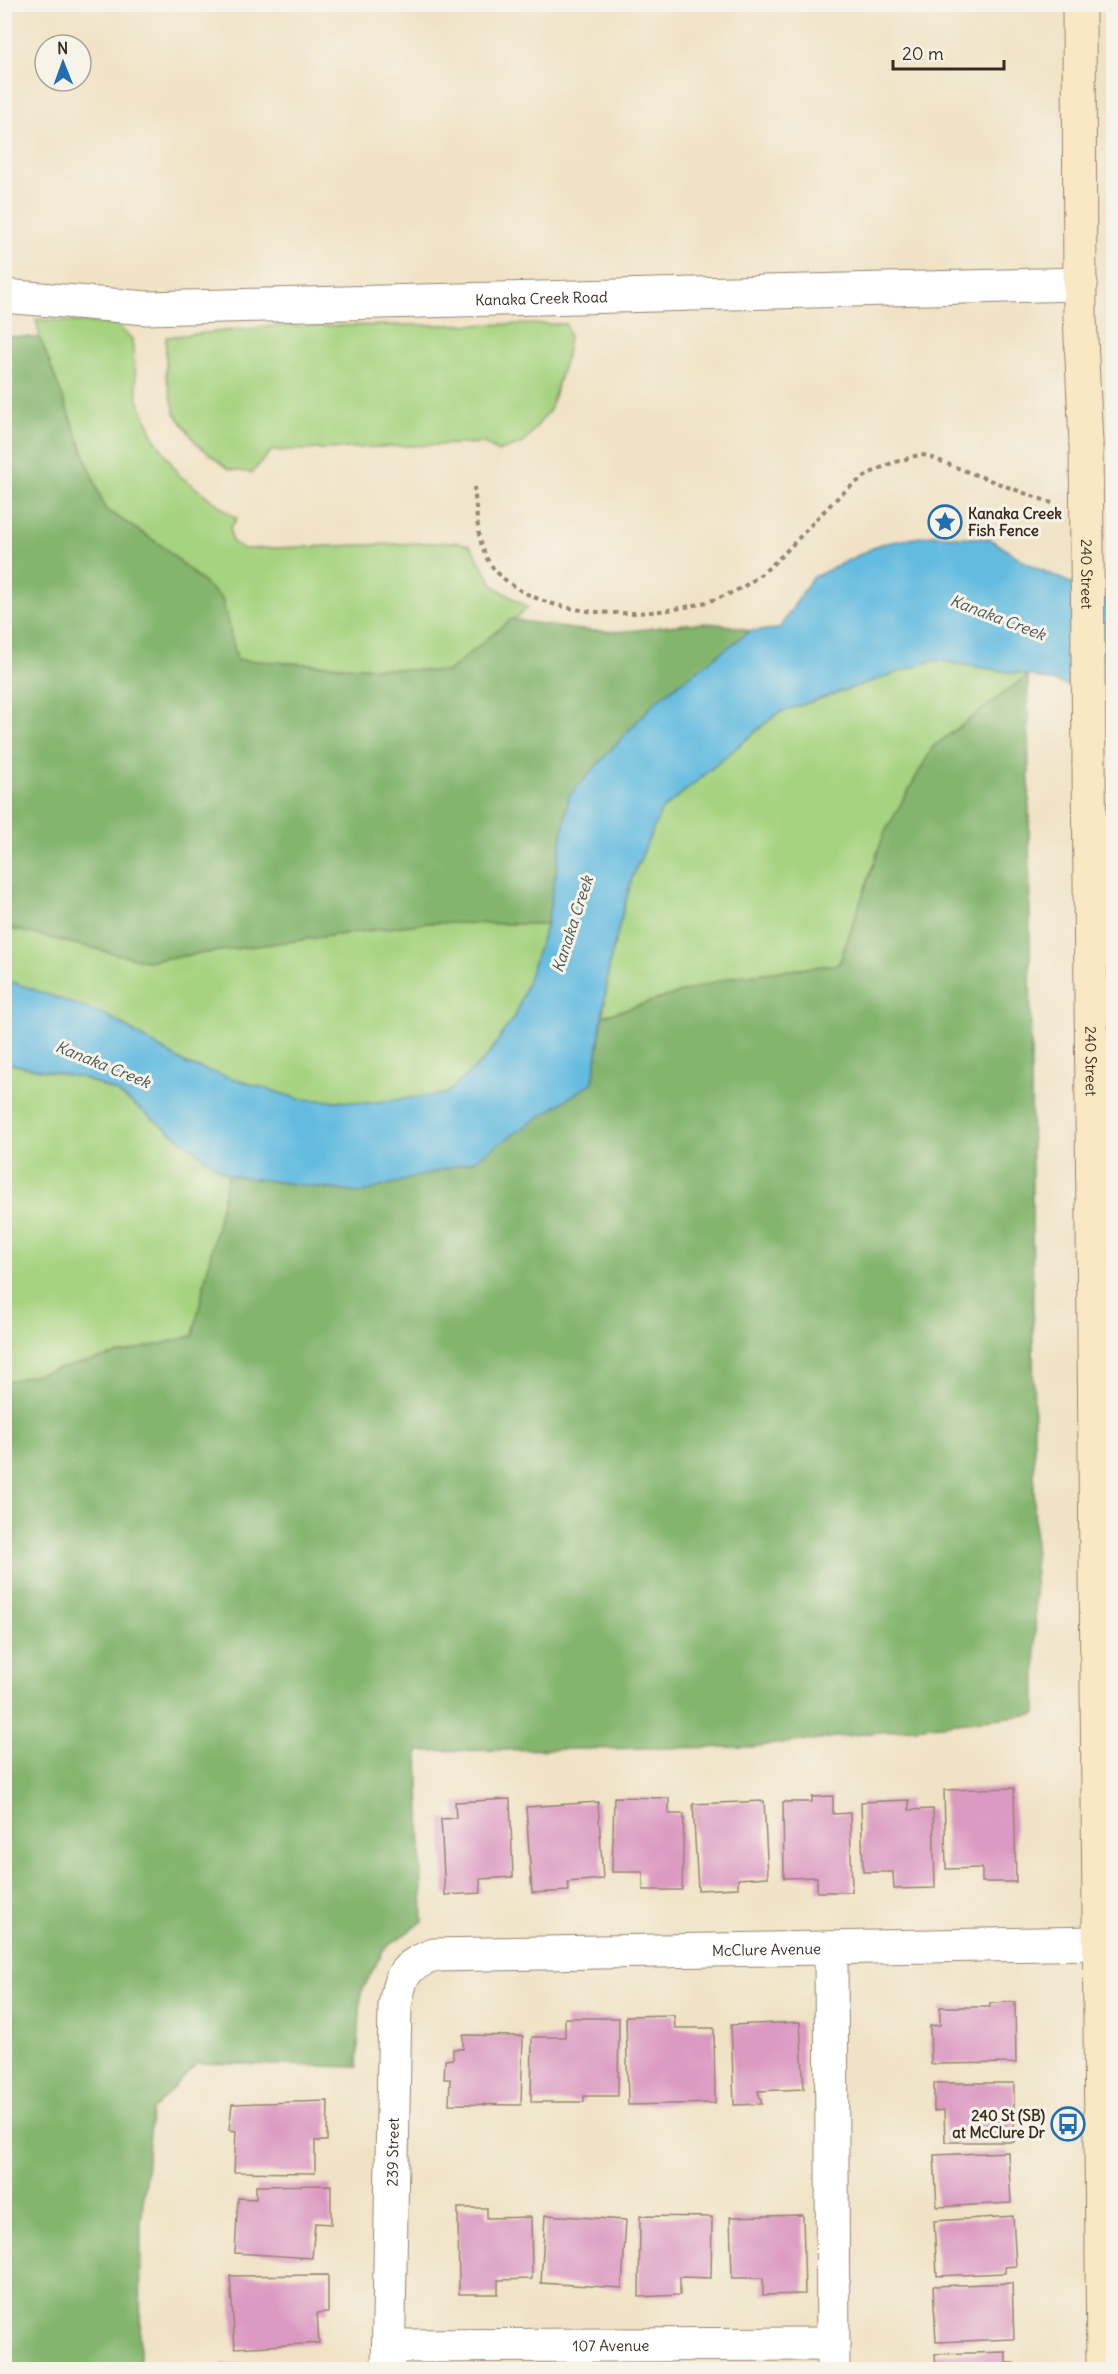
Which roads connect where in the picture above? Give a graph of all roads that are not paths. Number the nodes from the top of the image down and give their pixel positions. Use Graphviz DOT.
graph roads {
  1 [pos="1079,4"];
  2 [pos="1081,284"];
  3 [pos="4,296"];
  4 [pos="1106,1943"];
  5 [pos="831,1948"];
  6 [pos="434,1955"];
  7 [pos="833,2356"];
  8 [pos="389,2358"];
  9 [pos="1103,2370"];
  1 -- 2 [label="main road, 240 Street"];
  2 -- 3 [label="street, Kanaka Creek Road"];
  2 -- 4 [label="main road, 240 Street, bridge"];
  4 -- 5 [label="street, McClure Avenue"];
  4 -- 9 [label="main road, 240 Street"];
  5 -- 6 [label="street, McClure Avenue"];
  5 -- 7 [label="street"];
  6 -- 8 [label="street, 239 Street"];
  7 -- 8 [label="street, 107 Avenue"];
}
